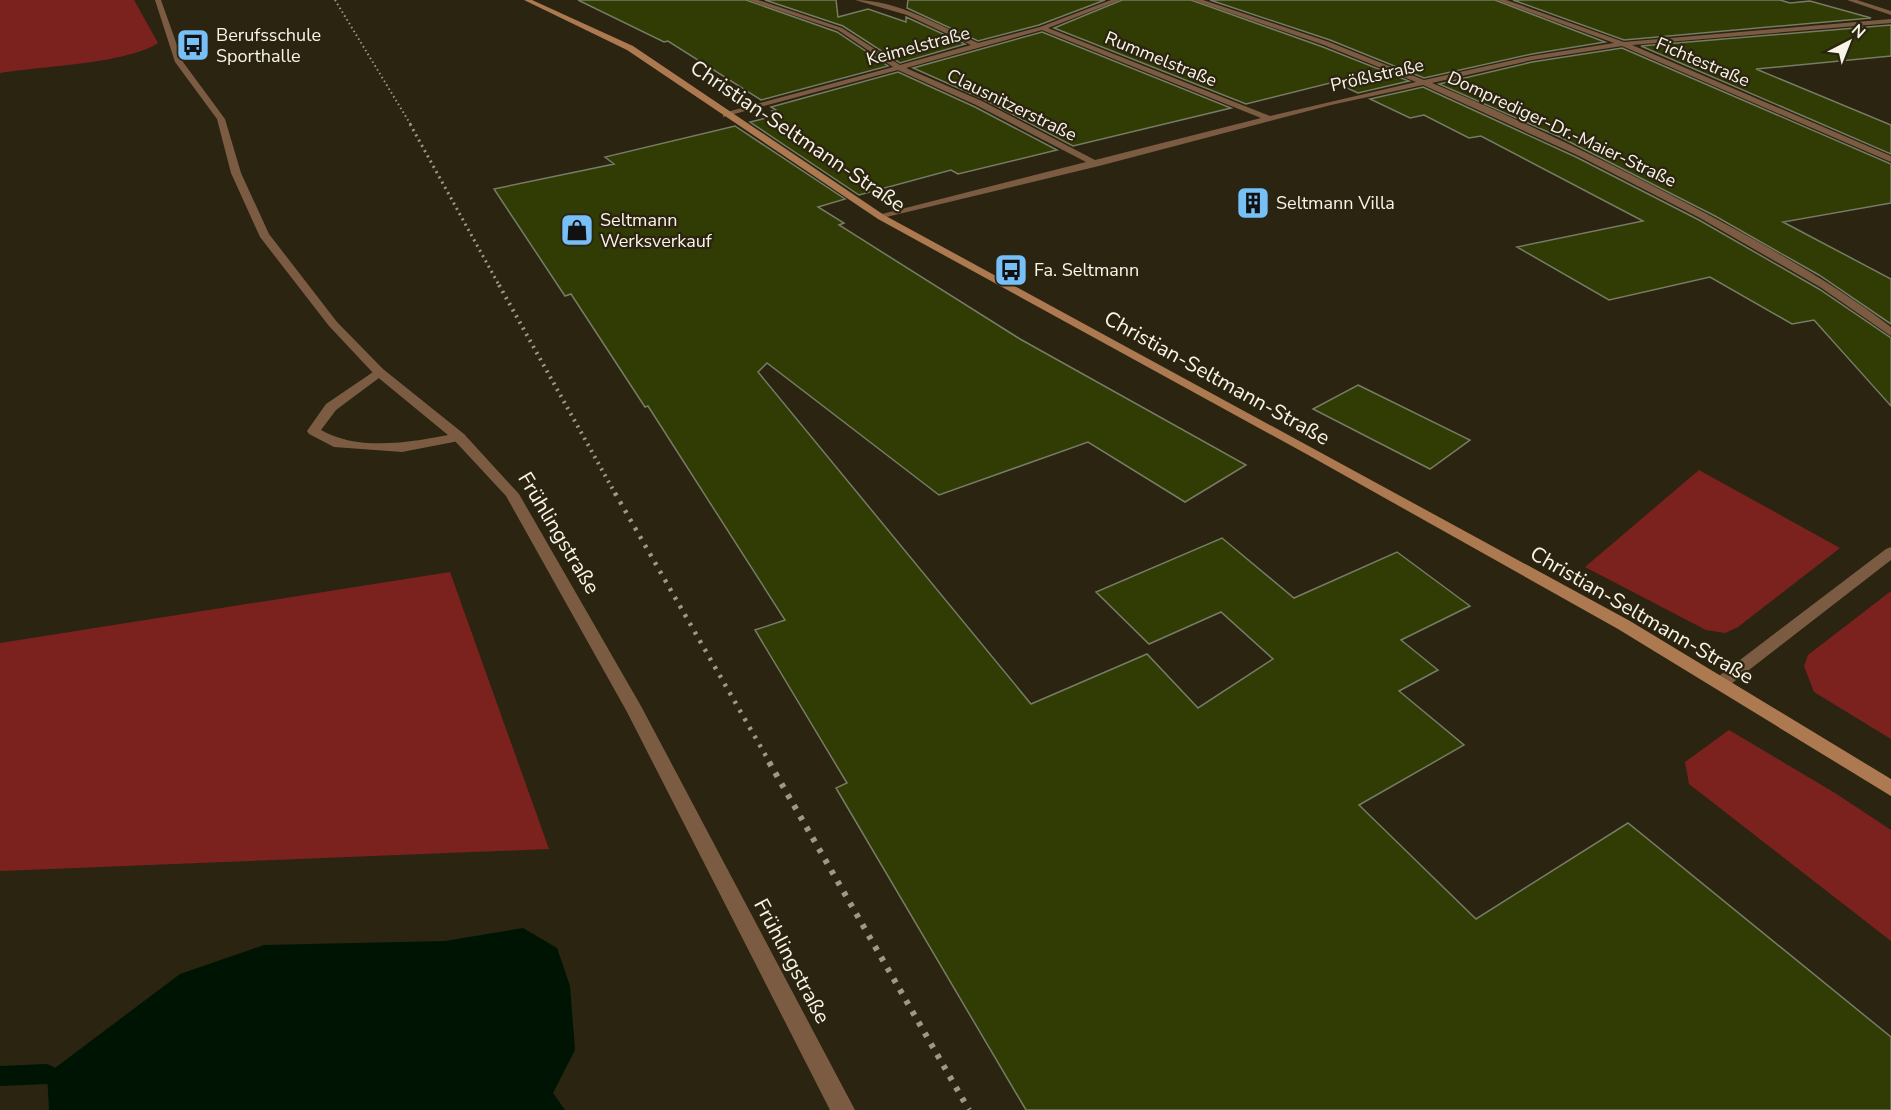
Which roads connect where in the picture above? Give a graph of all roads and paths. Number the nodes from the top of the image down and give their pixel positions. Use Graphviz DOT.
graph roads {
  1 [pos="158,0"];
  2 [pos="527,0"];
  3 [pos="751,0"];
  4 [pos="858,0"];
  5 [pos="1117,0"];
  6 [pos="1196,0"];
  7 [pos="1500,0"];
  8 [pos="1850,0"];
  9 [pos="1891,13"];
  10 [pos="1891,21"];
  11 [pos="1042,28"];
  12 [pos="1623,44"];
  13 [pos="976,45"];
  14 [pos="898,67"];
  15 [pos="1422,81"];
  16 [pos="726,115"];
  17 [pos="1269,118"];
  18 [pos="1891,159"];
  19 [pos="1096,164"];
  20 [pos="881,217"];
  21 [pos="1891,333"];
  22 [pos="379,372"];
  23 [pos="459,437"];
  24 [pos="1891,552"];
  25 [pos="1721,682"];
  26 [pos="1891,788"];
  27 [pos="843,1110"];
  1 -- 22 [label="street, Frühlingstraße"];
  2 -- 16 [label="main road, Christian-Seltmann-Straße"];
  3 -- 14 [label="street, Clausnitzerstraße"];
  4 -- 13 [label="street"];
  5 -- 11 [label="street, Keimelstraße"];
  6 -- 15 [label="street, Domprediger-Dr.-Maier-Straße"];
  7 -- 12 [label="street, Fichtestraße"];
  8 -- 9 [label="street"];
  10 -- 12 [label="street, Prößlstraße"];
  11 -- 13 [label="street, Keimelstraße"];
  11 -- 17 [label="street, Rummelstraße"];
  12 -- 15 [label="street, Prößlstraße"];
  12 -- 18 [label="street, Fichtestraße"];
  13 -- 14 [label="street, Keimelstraße"];
  14 -- 16 [label="street, Keimelstraße"];
  14 -- 19 [label="street, Clausnitzerstraße"];
  15 -- 17 [label="street, Prößlstraße"];
  15 -- 21 [label="street, Domprediger-Dr.-Maier-Straße"];
  16 -- 20 [label="main road, Christian-Seltmann-Straße"];
  17 -- 19 [label="street, Prößlstraße"];
  19 -- 20 [label="street, Prößlstraße"];
  20 -- 25 [label="main road, Christian-Seltmann-Straße"];
  22 -- 23 [label="street, Frühlingstraße"];
  22 -- 23 [label="street"];
  23 -- 27 [label="street, Frühlingstraße"];
  24 -- 25 [label="street"];
  25 -- 26 [label="main road, Christian-Seltmann-Straße"];
}
